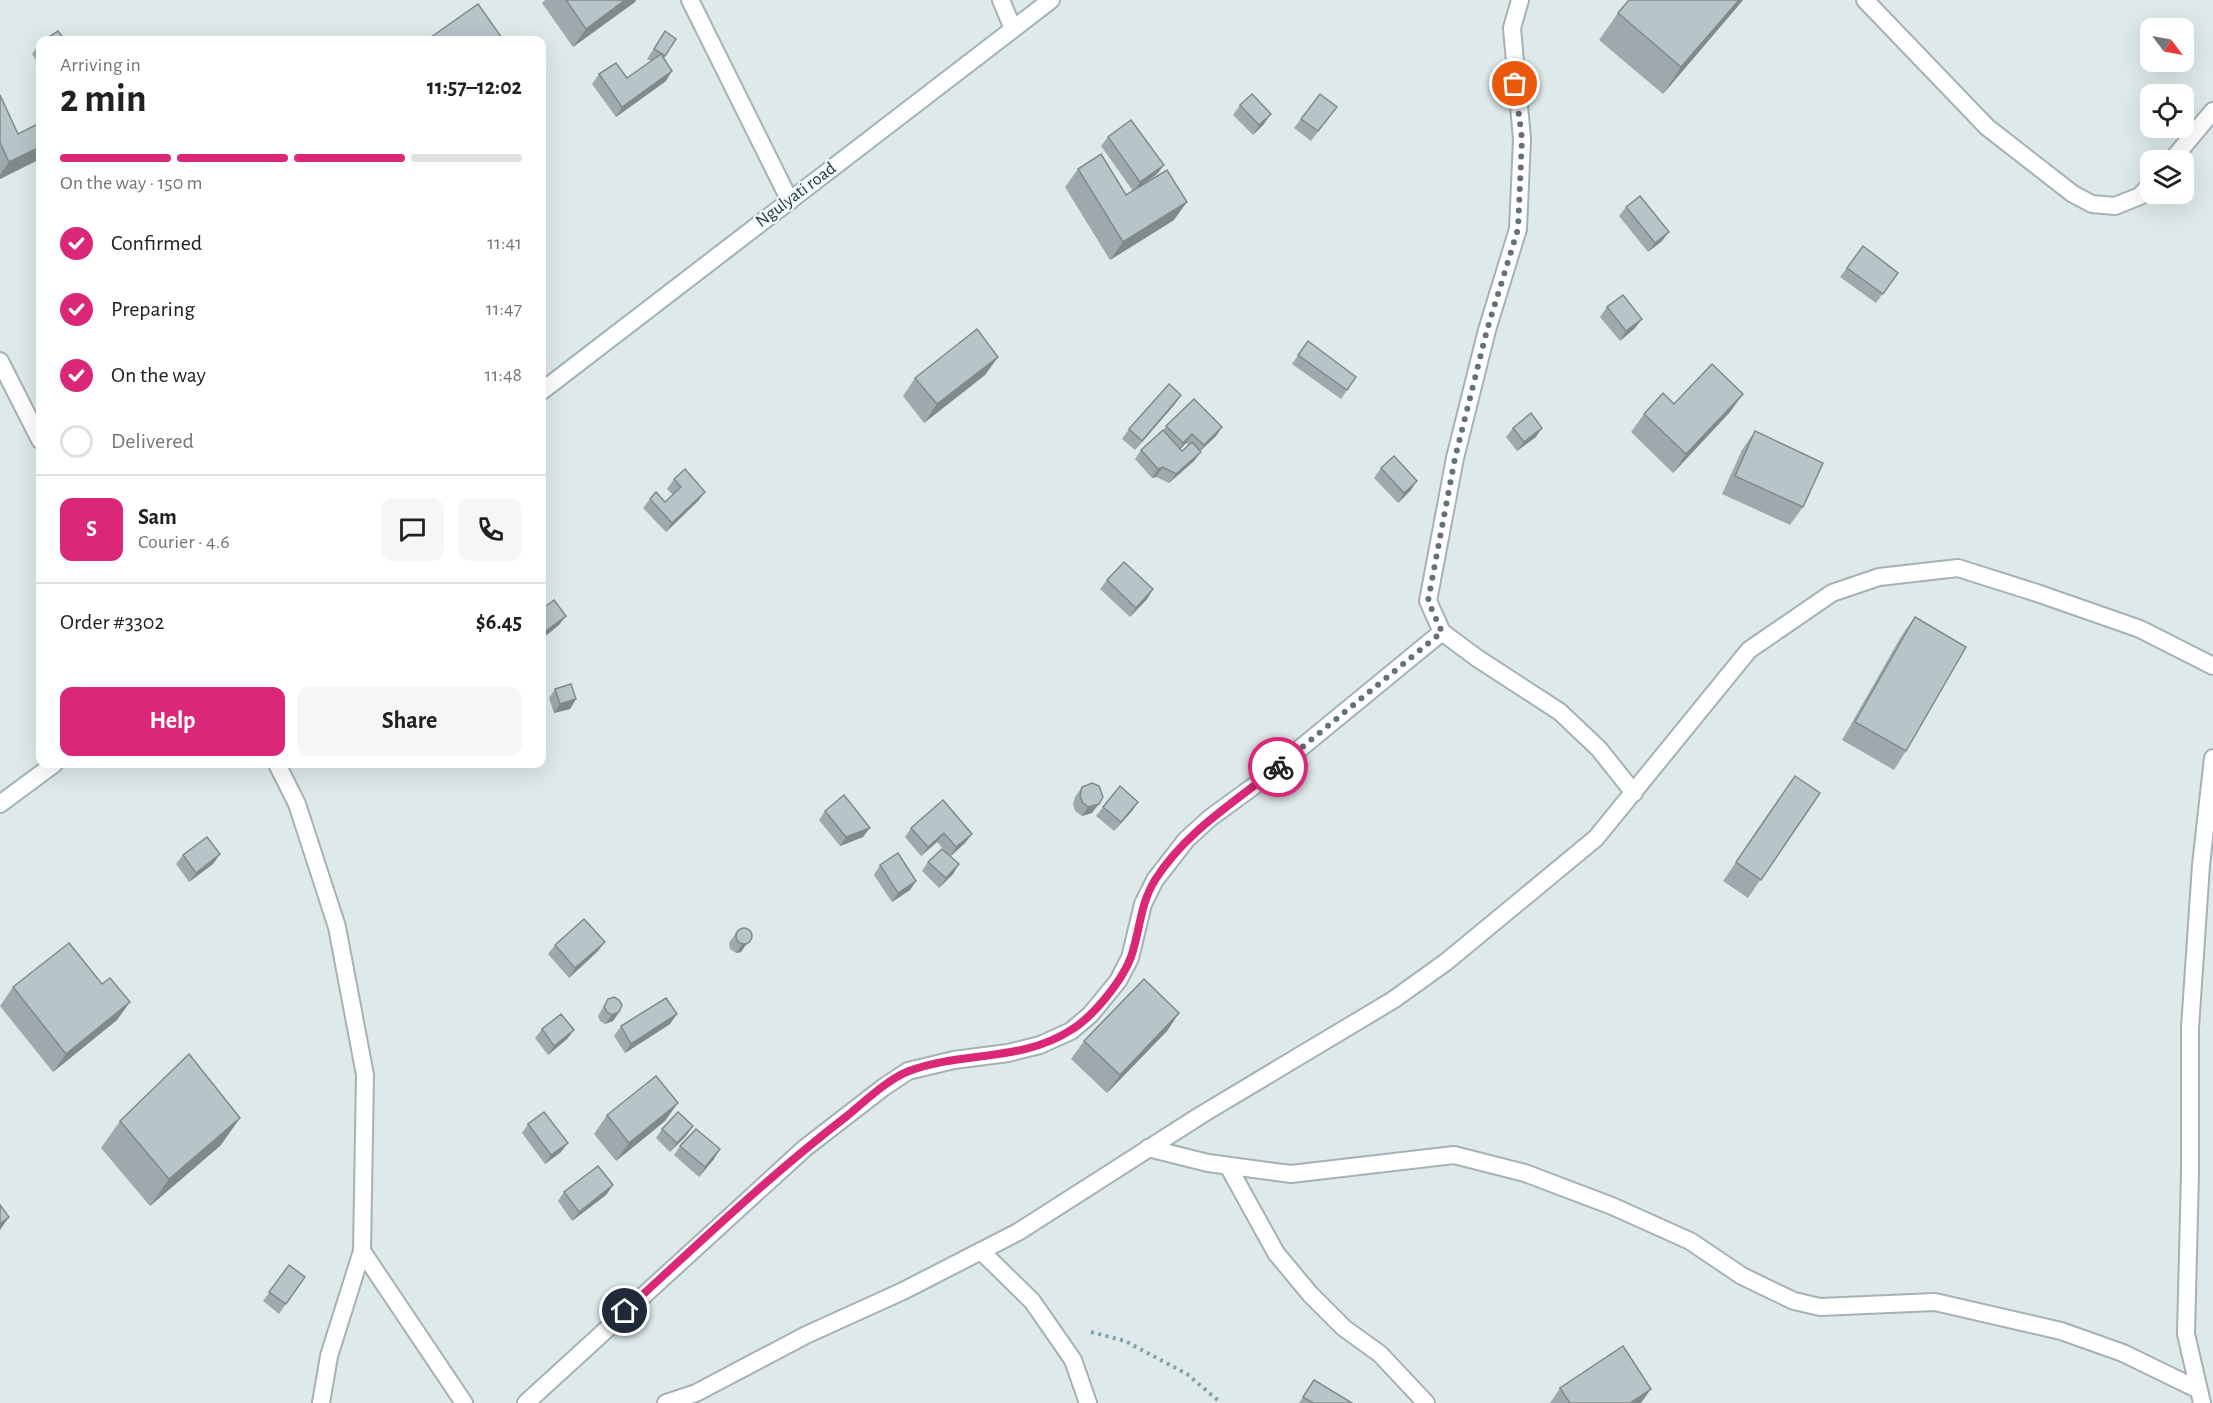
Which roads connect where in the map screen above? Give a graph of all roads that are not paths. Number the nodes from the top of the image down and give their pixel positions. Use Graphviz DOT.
graph roads {
  1 [pos="690,0"];
  2 [pos="1001,0"];
  3 [pos="1051,0"];
  4 [pos="1520,0"];
  5 [pos="1865,0"];
  6 [pos="1013,29"];
  7 [pos="2213,111"];
  8 [pos="2180,150"];
  9 [pos="2140,196"];
  10 [pos="790,201"];
  11 [pos="0,361"];
  12 [pos="546,388"];
  13 [pos="36,432"];
  14 [pos="1442,632"];
  15 [pos="2213,666"];
  16 [pos="2213,758"];
  17 [pos="49,768"];
  18 [pos="279,768"];
  19 [pos="1634,793"];
  20 [pos="0,804"];
  21 [pos="1148,1148"];
  22 [pos="1228,1166"];
  23 [pos="362,1251"];
  24 [pos="981,1251"];
  25 [pos="2200,1396"];
  26 [pos="321,1403"];
  27 [pos="464,1403"];
  28 [pos="526,1403"];
  29 [pos="666,1403"];
  30 [pos="1088,1403"];
  31 [pos="1426,1403"];
  1 -- 10 [label="street"];
  2 -- 6 [label="street"];
  3 -- 6 [label="street, Ngulyati road"];
  4 -- 14 [label="street"];
  5 -- 9 [label="street"];
  6 -- 10 [label="street, Ngulyati road"];
  7 -- 8 [label="street"];
  10 -- 12 [label="street, Ngulyati road"];
  11 -- 13 [label="street"];
  14 -- 19 [label="street"];
  14 -- 28 [label="street"];
  15 -- 19 [label="street"];
  16 -- 25 [label="street"];
  17 -- 20 [label="street"];
  18 -- 23 [label="street"];
  19 -- 21 [label="street"];
  21 -- 22 [label="street"];
  21 -- 24 [label="street"];
  22 -- 25 [label="street"];
  22 -- 31 [label="street"];
  23 -- 26 [label="street"];
  23 -- 27 [label="street"];
  24 -- 29 [label="street"];
  24 -- 30 [label="street"];
}
